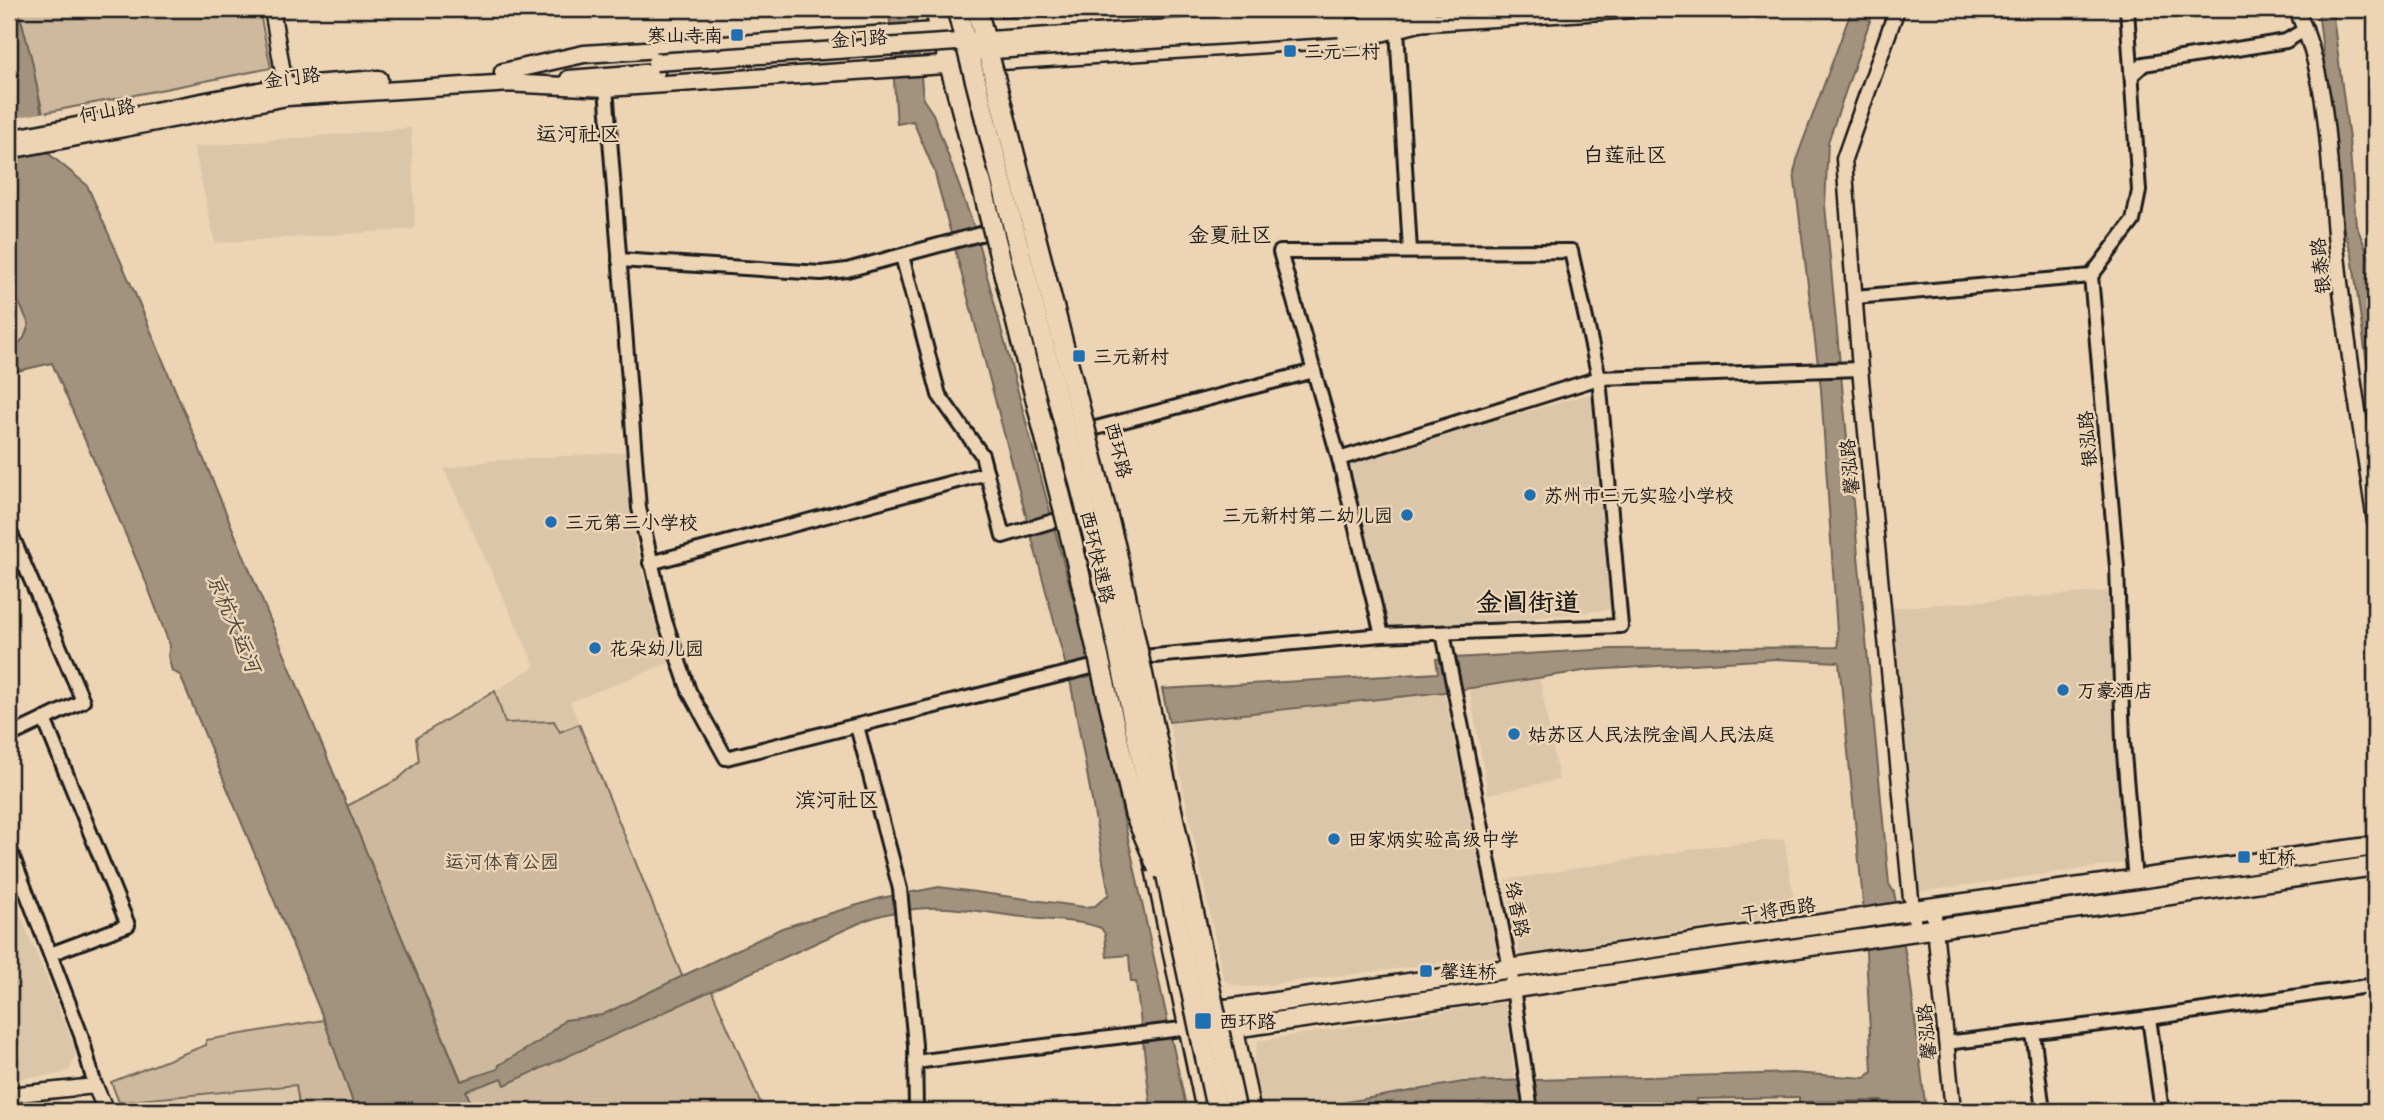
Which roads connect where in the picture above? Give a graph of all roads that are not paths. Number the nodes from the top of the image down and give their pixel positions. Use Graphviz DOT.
graph roads {
  1 [pos="272,9"];
  2 [pos="935,9"];
  3 [pos="945,9"];
  4 [pos="957,9"];
  5 [pos="976,9"];
  6 [pos="983,9"];
  7 [pos="1260,9"];
  8 [pos="1390,9"];
  9 [pos="1482,9"];
  10 [pos="1624,9"];
  11 [pos="1897,9"];
  12 [pos="2127,9"];
  13 [pos="2296,9"];
  14 [pos="1233,10"];
  15 [pos="1423,17"];
  16 [pos="990,21"];
  17 [pos="1396,29"];
  18 [pos="2306,29"];
  19 [pos="937,31"];
  20 [pos="998,61"];
  21 [pos="955,64"];
  22 [pos="2132,75"];
  23 [pos="503,78"];
  24 [pos="606,88"];
  25 [pos="286,92"];
  26 [pos="212,105"];
  27 [pos="9,138"];
  28 [pos="9,150"];
  29 [pos="1039,222"];
  30 [pos="1003,231"];
  31 [pos="1410,251"];
  32 [pos="902,256"];
  33 [pos="619,260"];
  34 [pos="2091,276"];
  35 [pos="1855,297"];
  36 [pos="1854,370"];
  37 [pos="1314,371"];
  38 [pos="1599,378"];
  39 [pos="1092,429"];
  40 [pos="1339,459"];
  41 [pos="986,473"];
  42 [pos="1114,512"];
  43 [pos="1077,520"];
  44 [pos="2375,522"];
  45 [pos="9,537"];
  46 [pos="650,563"];
  47 [pos="1443,633"];
  48 [pos="1381,635"];
  49 [pos="1146,655"];
  50 [pos="1102,665"];
  51 [pos="44,719"];
  52 [pos="857,726"];
  53 [pos="9,736"];
  54 [pos="1142,810"];
  55 [pos="2375,846"];
  56 [pos="9,847"];
  57 [pos="2375,866"];
  58 [pos="2135,881"];
  59 [pos="1933,907"];
  60 [pos="1176,910"];
  61 [pos="1909,911"];
  62 [pos="1936,927"];
  63 [pos="1913,930"];
  64 [pos="50,954"];
  65 [pos="1606,954"];
  66 [pos="1510,968"];
  67 [pos="1609,974"];
  68 [pos="2375,985"];
  69 [pos="1513,988"];
  70 [pos="2149,1018"];
  71 [pos="1220,1022"];
  72 [pos="1185,1027"];
  73 [pos="2033,1032"];
  74 [pos="1947,1043"];
  75 [pos="915,1062"];
  76 [pos="95,1086"];
  77 [pos="9,1095"];
  78 [pos="1530,1108"];
  79 [pos="106,1111"];
  80 [pos="916,1111"];
  81 [pos="1206,1111"];
  82 [pos="1217,1111"];
  83 [pos="1227,1111"];
  84 [pos="1236,1111"];
  85 [pos="1248,1111"];
  86 [pos="1952,1111"];
  87 [pos="2043,1111"];
  88 [pos="2162,1111"];
  1 -- 25 [label="street"];
  2 -- 19 [label="highway"];
  3 -- 19 [label="main road"];
  4 -- 60 [label="highway, 西环快速路, bridge"];
  5 -- 84 [label="highway, 西环快速路, bridge"];
  6 -- 16 [label="main road"];
  7 -- 14 [label="main road"];
  8 -- 15 [label="main road"];
  9 -- 15 [label="main road, 金门路"];
  10 -- 15 [label="main road, 金门路"];
  11 -- 35 [label="street, 馨泓路"];
  12 -- 22 [label="street"];
  13 -- 18 [label="street, 银泰路"];
  14 -- 16 [label="main road"];
  15 -- 17 [label="main road"];
  15 -- 23 [label="main road, 金门路, bridge"];
  16 -- 19 [label="main road"];
  16 -- 20 [label="highway"];
  17 -- 20 [label="main road"];
  17 -- 31 [label="street"];
  18 -- 22 [label="street"];
  18 -- 44 [label="street, 银泰路"];
  19 -- 21 [label="highway"];
  19 -- 23 [label="main road"];
  20 -- 21 [label="main road"];
  20 -- 29 [label="main road, 西环路"];
  21 -- 24 [label="main road"];
  21 -- 30 [label="main road"];
  21 -- 60 [label="highway, bridge"];
  22 -- 34 [label="street"];
  23 -- 24 [label="main road"];
  23 -- 25 [label="main road, 金门路"];
  24 -- 33 [label="street"];
  25 -- 26 [label="main road, 金门路"];
  26 -- 27 [label="main road, 何山路"];
  26 -- 28 [label="main road, 何山路"];
  29 -- 30 [label="street"];
  29 -- 39 [label="main road, 西环路"];
  30 -- 32 [label="street"];
  30 -- 43 [label="main road"];
  31 -- 37 [label="street"];
  31 -- 38 [label="street"];
  32 -- 33 [label="street"];
  32 -- 41 [label="street"];
  33 -- 46 [label="street"];
  34 -- 35 [label="street"];
  34 -- 58 [label="street, 银泓路"];
  35 -- 36 [label="street, 馨泓路"];
  36 -- 38 [label="street"];
  36 -- 61 [label="street, 馨泓路"];
  37 -- 39 [label="street"];
  37 -- 40 [label="street"];
  38 -- 40 [label="street"];
  38 -- 47 [label="street"];
  39 -- 42 [label="main road, 西环路"];
  40 -- 48 [label="street"];
  41 -- 43 [label="street"];
  41 -- 46 [label="street"];
  42 -- 43 [label="street"];
  42 -- 49 [label="main road, 西环路"];
  43 -- 50 [label="main road"];
  45 -- 51 [label="street"];
  46 -- 52 [label="street"];
  47 -- 48 [label="street"];
  47 -- 66 [label="street, 络香路"];
  48 -- 49 [label="street"];
  49 -- 50 [label="street"];
  49 -- 71 [label="main road, 西环路"];
  50 -- 52 [label="street"];
  50 -- 54 [label="main road"];
  51 -- 53 [label="street"];
  51 -- 64 [label="street"];
  52 -- 75 [label="street"];
  54 -- 71 [label="main road"];
  54 -- 72 [label="main road"];
  55 -- 58 [label="main road, 干将西路"];
  56 -- 64 [label="street"];
  57 -- 62 [label="main road, 干将西路"];
  58 -- 59 [label="main road, 干将西路"];
  59 -- 61 [label="main road, 干将西路"];
  59 -- 62 [label="street, 馨泓路"];
  60 -- 82 [label="highway, 西环快速路, bridge"];
  61 -- 63 [label="street, 馨泓路"];
  61 -- 65 [label="main road, 干将西路, bridge"];
  62 -- 63 [label="main road, 干将西路"];
  62 -- 74 [label="street, 馨泓路"];
  63 -- 67 [label="main road, 干将西路"];
  64 -- 76 [label="street"];
  65 -- 66 [label="main road, 干将西路"];
  65 -- 67 [label="main road"];
  66 -- 69 [label="street, 络香路"];
  66 -- 71 [label="main road, 干将西路"];
  67 -- 69 [label="main road, 干将西路"];
  68 -- 70 [label="street"];
  69 -- 71 [label="main road, 干将西路"];
  69 -- 78 [label="street, 络香路"];
  70 -- 73 [label="street"];
  70 -- 88 [label="street"];
  71 -- 72 [label="main road, 干将西路"];
  71 -- 83 [label="main road"];
  71 -- 85 [label="highway"];
  72 -- 75 [label="street"];
  72 -- 81 [label="main road"];
  73 -- 74 [label="street"];
  73 -- 87 [label="street"];
  74 -- 86 [label="street, 馨泓路"];
  75 -- 80 [label="street"];
  76 -- 77 [label="street"];
  76 -- 79 [label="street"];
}
